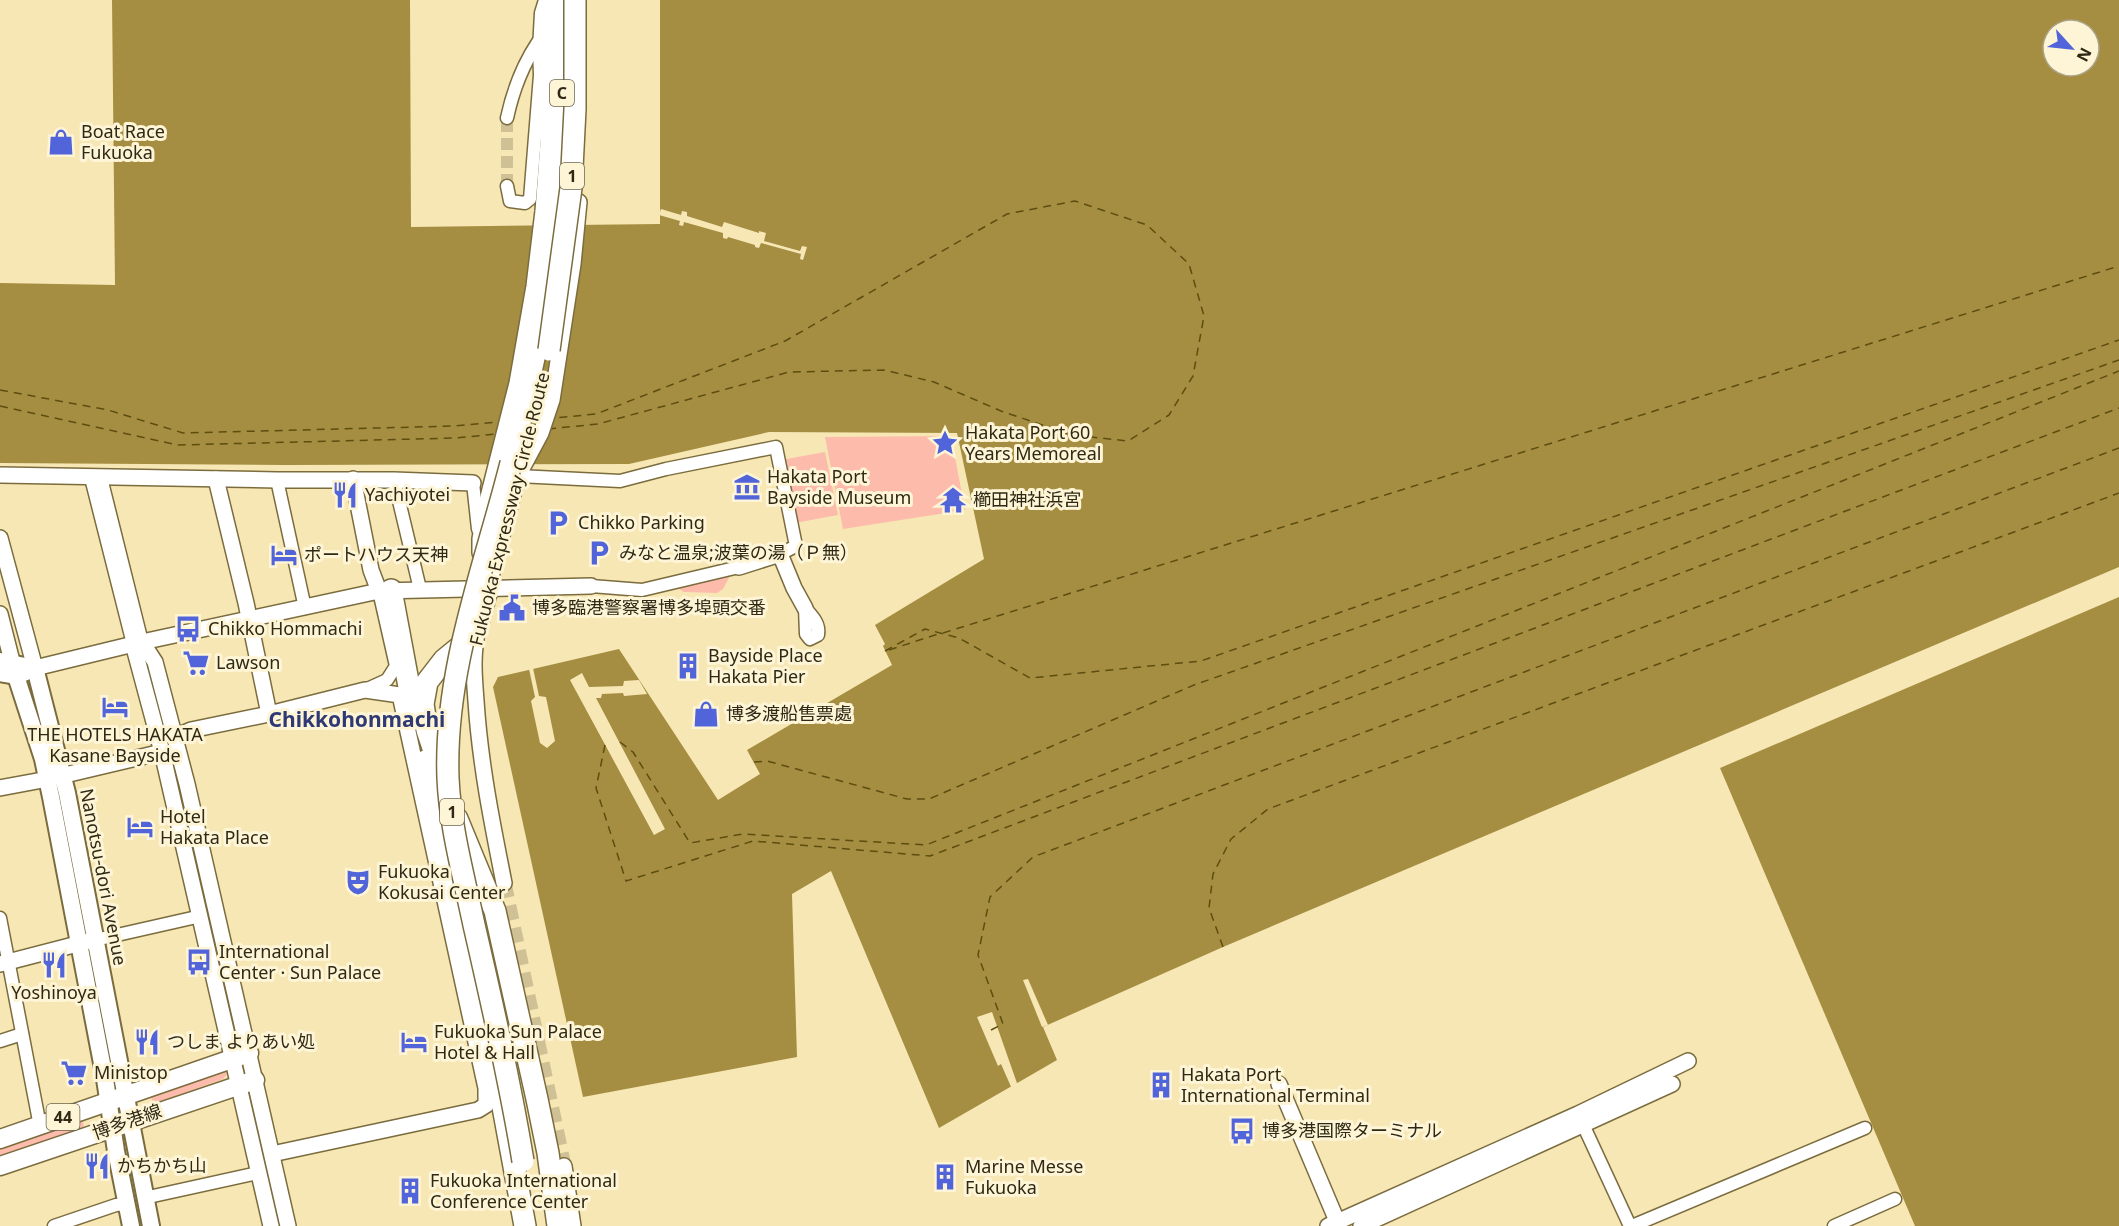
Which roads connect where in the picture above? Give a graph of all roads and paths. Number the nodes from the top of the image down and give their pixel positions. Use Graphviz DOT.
graph roads {
  1 [pos="545,0"];
  2 [pos="555,0"];
  3 [pos="562,0"];
  4 [pos="575,0"];
  5 [pos="539,40"];
  6 [pos="507,118"];
  7 [pos="507,186"];
  8 [pos="558,186"];
  9 [pos="521,470"];
  10 [pos="0,475"];
  11 [pos="97,477"];
  12 [pos="216,479"];
  13 [pos="353,479"];
  14 [pos="277,480"];
  15 [pos="394,480"];
  16 [pos="472,483"];
  17 [pos="0,538"];
  18 [pos="480,539"];
  19 [pos="780,554"];
  20 [pos="739,567"];
  21 [pos="591,586"];
  22 [pos="420,589"];
  23 [pos="483,589"];
  24 [pos="385,591"];
  25 [pos="305,608"];
  26 [pos="805,608"];
  27 [pos="0,614"];
  28 [pos="250,620"];
  29 [pos="138,643"];
  30 [pos="7,668"];
  31 [pos="35,668"];
  32 [pos="365,690"];
  33 [pos="269,714"];
  34 [pos="418,730"];
  35 [pos="175,737"];
  36 [pos="162,752"];
  37 [pos="55,778"];
  38 [pos="0,788"];
  39 [pos="504,883"];
  40 [pos="201,916"];
  41 [pos="0,918"];
  42 [pos="88,942"];
  43 [pos="4,963"];
  44 [pos="22,1034"];
  45 [pos="0,1041"];
  46 [pos="240,1055"];
  47 [pos="1688,1061"];
  48 [pos="246,1082"];
  49 [pos="1279,1084"];
  50 [pos="1672,1084"];
  51 [pos="117,1098"];
  52 [pos="1581,1120"];
  53 [pos="121,1124"];
  54 [pos="40,1125"];
  55 [pos="1865,1128"];
  56 [pos="0,1139"];
  57 [pos="272,1154"];
  58 [pos="0,1166"];
  59 [pos="564,1166"];
  60 [pos="258,1173"];
  61 [pos="144,1198"];
  62 [pos="1895,1199"];
  63 [pos="127,1204"];
  64 [pos="1335,1224"];
  65 [pos="54,1226"];
  66 [pos="131,1226"];
  67 [pos="151,1226"];
  68 [pos="271,1226"];
  69 [pos="288,1226"];
  70 [pos="525,1226"];
  71 [pos="533,1226"];
  72 [pos="548,1226"];
  73 [pos="558,1226"];
  74 [pos="573,1226"];
  75 [pos="1361,1226"];
  76 [pos="1631,1226"];
  77 [pos="1834,1226"];
  1 -- 5 [label="street"];
  2 -- 18 [label="street"];
  3 -- 8 [label="highway, Fukuoka Expressway Circle Route / C"];
  4 -- 9 [label="highway, Fukuoka Expressway Circle Route / 1, bridge"];
  4 -- 9 [label="street"];
  5 -- 6 [label="street"];
  5 -- 7 [label="street"];
  8 -- 71 [label="highway, Fukuoka Expressway Circle Route / 1, bridge"];
  9 -- 19 [label="street"];
  9 -- 23 [label="street"];
  9 -- 72 [label="highway, Fukuoka Expressway Circle Route"];
  10 -- 11 [label="street"];
  11 -- 12 [label="street"];
  11 -- 29 [label="street"];
  12 -- 14 [label="street"];
  12 -- 28 [label="street"];
  13 -- 14 [label="street"];
  13 -- 15 [label="street"];
  13 -- 24 [label="street"];
  14 -- 25 [label="street"];
  15 -- 16 [label="street"];
  15 -- 22 [label="street"];
  16 -- 18 [label="street"];
  17 -- 31 [label="street, Nanotsu-dori Avenue"];
  18 -- 23 [label="street"];
  19 -- 20 [label="street"];
  19 -- 26 [label="street"];
  20 -- 21 [label="street"];
  21 -- 23 [label="street"];
  22 -- 23 [label="street"];
  22 -- 24 [label="street"];
  23 -- 34 [label="highway, bridge"];
  23 -- 39 [label="street"];
  23 -- 73 [label="highway, bridge"];
  24 -- 25 [label="street"];
  24 -- 32 [label="street"];
  24 -- 34 [label="highway"];
  25 -- 28 [label="street"];
  27 -- 30 [label="street, Nanotsu-dori Avenue"];
  28 -- 29 [label="street"];
  28 -- 33 [label="street"];
  29 -- 31 [label="street"];
  29 -- 35 [label="street"];
  29 -- 36 [label="street"];
  30 -- 31 [label="main road"];
  30 -- 37 [label="main road, Nanotsu-dori Avenue"];
  31 -- 37 [label="main road, Nanotsu-dori Avenue"];
  32 -- 33 [label="street"];
  32 -- 57 [label="street"];
  33 -- 35 [label="street"];
  34 -- 70 [label="highway"];
  35 -- 46 [label="street"];
  36 -- 37 [label="street"];
  36 -- 40 [label="street"];
  37 -- 38 [label="street"];
  37 -- 42 [label="main road, Nanotsu-dori Avenue"];
  40 -- 42 [label="street"];
  40 -- 46 [label="street"];
  41 -- 43 [label="street"];
  42 -- 43 [label="street"];
  42 -- 51 [label="main road, Nanotsu-dori Avenue"];
  43 -- 44 [label="street"];
  44 -- 45 [label="street"];
  44 -- 54 [label="street"];
  46 -- 48 [label="street"];
  46 -- 51 [label="main road, 博多港線 / 44"];
  47 -- 52 [label="street"];
  48 -- 53 [label="main road, 博多港線 / 44"];
  48 -- 57 [label="street"];
  48 -- 60 [label="street"];
  49 -- 64 [label="street"];
  50 -- 52 [label="street"];
  51 -- 53 [label="main road, Nanotsu-dori Avenue"];
  51 -- 54 [label="main road, 博多港線 / 44"];
  52 -- 64 [label="street"];
  52 -- 75 [label="street"];
  52 -- 76 [label="street"];
  53 -- 58 [label="main road, 博多港線 / 44"];
  53 -- 61 [label="main road"];
  53 -- 63 [label="main road"];
  54 -- 56 [label="main road, 博多港線 / 44"];
  55 -- 76 [label="street"];
  57 -- 69 [label="street"];
  59 -- 74 [label="street"];
  60 -- 61 [label="street"];
  60 -- 68 [label="street"];
  61 -- 67 [label="main road"];
  62 -- 77 [label="street"];
  63 -- 65 [label="street"];
  63 -- 66 [label="main road"];
}
